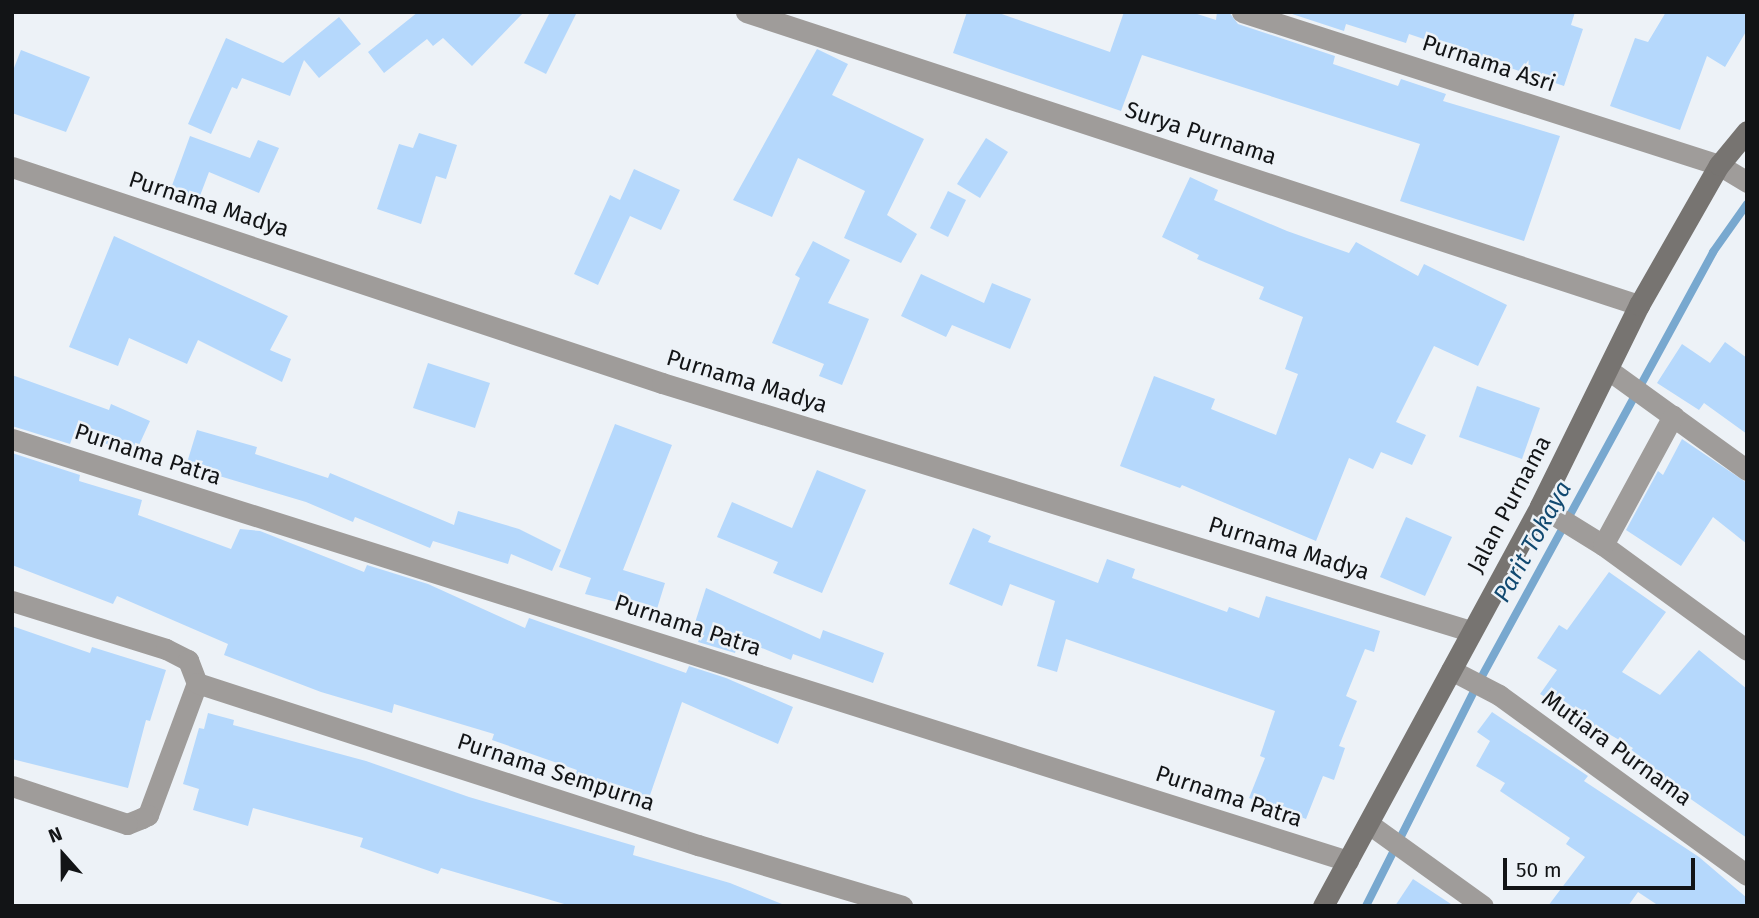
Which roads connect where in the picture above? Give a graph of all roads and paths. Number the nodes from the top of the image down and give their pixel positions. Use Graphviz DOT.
graph roads {
  1 [pos="746,12"];
  2 [pos="1242,12"];
  3 [pos="1747,131"];
  4 [pos="12,167"];
  5 [pos="1733,173"];
  6 [pos="1639,305"];
  7 [pos="1610,371"];
  8 [pos="1666,410"];
  9 [pos="12,439"];
  10 [pos="1747,470"];
  11 [pos="1540,506"];
  12 [pos="1596,540"];
  13 [pos="12,601"];
  14 [pos="1470,631"];
  15 [pos="1747,650"];
  16 [pos="1461,675"];
  17 [pos="197,683"];
  18 [pos="12,786"];
  19 [pos="1369,824"];
  20 [pos="1348,861"];
  21 [pos="1747,875"];
  22 [pos="902,906"];
  23 [pos="1323,906"];
  24 [pos="1483,906"];
  1 -- 6 [label="street, Surya Purnama"];
  2 -- 5 [label="street, Purnama Asri"];
  3 -- 5 [label="street, Jalan Purnama"];
  4 -- 14 [label="street, Purnama Madya"];
  5 -- 6 [label="street, Jalan Purnama"];
  6 -- 7 [label="street, Jalan Purnama"];
  7 -- 8 [label="street"];
  7 -- 11 [label="street, Jalan Purnama"];
  8 -- 10 [label="street"];
  8 -- 12 [label="street"];
  9 -- 20 [label="street, Purnama Patra"];
  11 -- 12 [label="street"];
  11 -- 14 [label="street, Jalan Purnama"];
  12 -- 15 [label="street"];
  13 -- 17 [label="street"];
  14 -- 16 [label="street, Jalan Purnama"];
  16 -- 19 [label="street, Jalan Purnama"];
  16 -- 21 [label="street, Mutiara Purnama"];
  17 -- 18 [label="street"];
  17 -- 22 [label="street, Purnama Sempurna"];
  19 -- 20 [label="street, Jalan Purnama"];
  19 -- 24 [label="street"];
  20 -- 23 [label="street, Jalan Purnama"];
}
